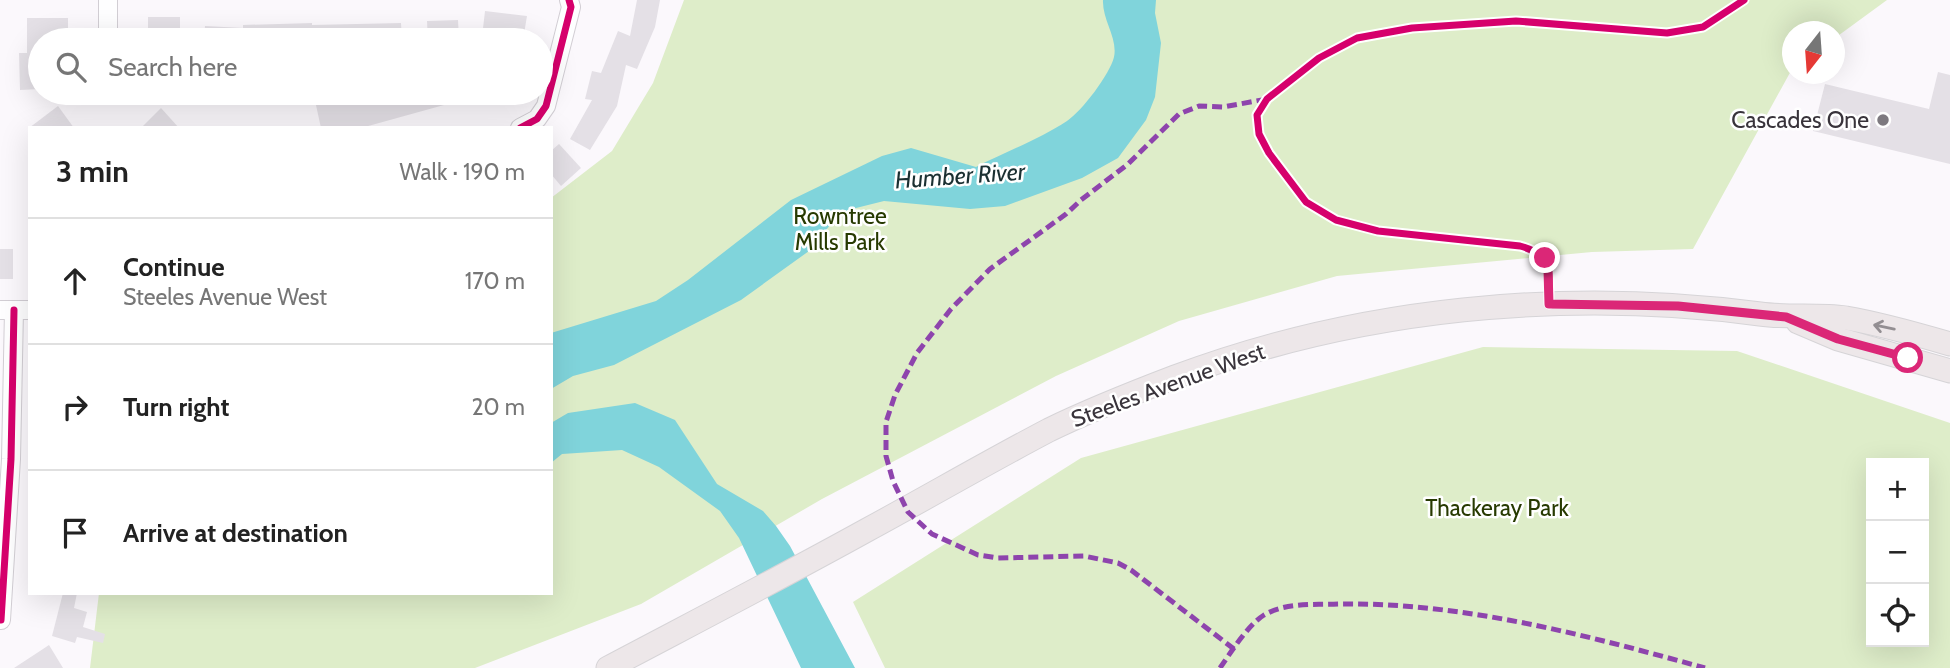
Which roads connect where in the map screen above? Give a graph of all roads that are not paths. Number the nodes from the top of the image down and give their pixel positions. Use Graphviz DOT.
graph roads {
  1 [pos="107,0"];
  2 [pos="569,0"];
  3 [pos="108,28"];
  4 [pos="553,78"];
  5 [pos="546,105"];
  6 [pos="524,126"];
  7 [pos="14,310"];
  8 [pos="1786,317"];
  9 [pos="1950,344"];
  10 [pos="1950,371"];
  11 [pos="4,496"];
  12 [pos="1,620"];
  13 [pos="608,668"];
  1 -- 3 [label="street"];
  2 -- 4 [label="street"];
  5 -- 6 [label="street"];
  7 -- 11 [label="street"];
  9 -- 8 [label="main road, Steeles Avenue West, one-way"];
  8 -- 10 [label="main road, Steeles Avenue West"];
  8 -- 13 [label="main road, Steeles Avenue West"];
  11 -- 12 [label="street"];
}
